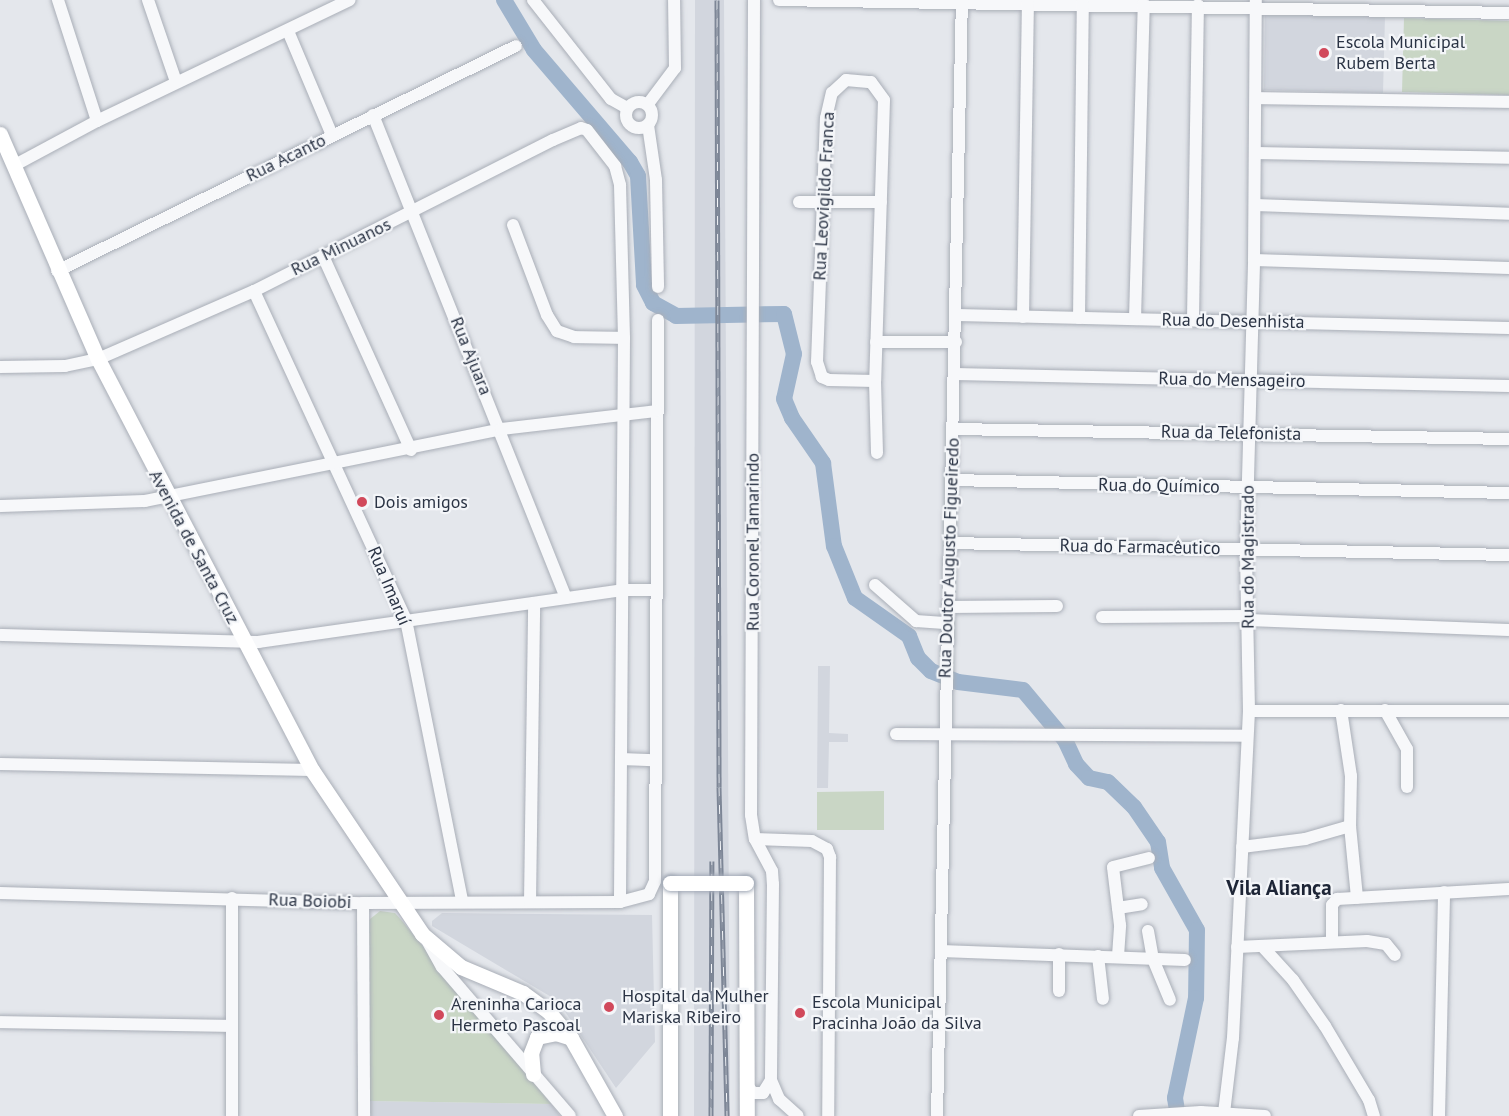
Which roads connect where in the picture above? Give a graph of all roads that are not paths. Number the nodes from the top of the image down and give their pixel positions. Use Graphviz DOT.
graph roads {
  1 [pos="58,0"];
  2 [pos="148,0"];
  3 [pos="350,0"];
  4 [pos="534,0"];
  5 [pos="674,0"];
  6 [pos="754,0"];
  7 [pos="779,0"];
  8 [pos="962,1"];
  9 [pos="1028,2"];
  10 [pos="1083,3"];
  11 [pos="1256,3"];
  12 [pos="1144,4"];
  13 [pos="1198,5"];
  14 [pos="1509,13"];
  15 [pos="288,31"];
  16 [pos="516,46"];
  17 [pos="176,82"];
  18 [pos="1256,98"];
  19 [pos="1509,102"];
  20 [pos="648,104"];
  21 [pos="627,108"];
  22 [pos="373,115"];
  23 [pos="97,121"];
  24 [pos="648,125"];
  25 [pos="332,135"];
  26 [pos="2,142"];
  27 [pos="1256,153"];
  28 [pos="1509,158"];
  29 [pos="15,165"];
  30 [pos="823,201"];
  31 [pos="799,202"];
  32 [pos="881,202"];
  33 [pos="1255,205"];
  34 [pos="413,212"];
  35 [pos="1509,213"];
  36 [pos="513,225"];
  37 [pos="323,256"];
  38 [pos="1254,260"];
  39 [pos="1509,268"];
  40 [pos="57,271"];
  41 [pos="658,287"];
  42 [pos="254,291"];
  43 [pos="957,315"];
  44 [pos="1023,316"];
  45 [pos="1079,318"];
  46 [pos="1135,319"];
  47 [pos="1193,320"];
  48 [pos="658,321"];
  49 [pos="1251,322"];
  50 [pos="1509,328"];
  51 [pos="624,338"];
  52 [pos="876,342"];
  53 [pos="956,342"];
  54 [pos="98,359"];
  55 [pos="0,367"];
  56 [pos="955,374"];
  57 [pos="875,381"];
  58 [pos="1249,381"];
  59 [pos="1509,386"];
  60 [pos="656,411"];
  61 [pos="622,412"];
  62 [pos="501,429"];
  63 [pos="954,429"];
  64 [pos="1249,433"];
  65 [pos="1509,439"];
  66 [pos="411,450"];
  67 [pos="877,453"];
  68 [pos="333,463"];
  69 [pos="952,480"];
  70 [pos="1248,488"];
  71 [pos="1509,493"];
  72 [pos="167,496"];
  73 [pos="0,506"];
  74 [pos="950,543"];
  75 [pos="1246,549"];
  76 [pos="1509,555"];
  77 [pos="875,585"];
  78 [pos="622,590"];
  79 [pos="655,590"];
  80 [pos="566,598"];
  81 [pos="534,603"];
  82 [pos="1057,606"];
  83 [pos="949,607"];
  84 [pos="1102,617"];
  85 [pos="1248,618"];
  86 [pos="406,620"];
  87 [pos="948,623"];
  88 [pos="1509,630"];
  89 [pos="0,635"];
  90 [pos="244,643"];
  91 [pos="1341,710"];
  92 [pos="1385,710"];
  93 [pos="1249,711"];
  94 [pos="1509,711"];
  95 [pos="896,734"];
  96 [pos="944,734"];
  97 [pos="1246,736"];
  98 [pos="621,759"];
  99 [pos="654,760"];
  100 [pos="0,764"];
  101 [pos="312,770"];
  102 [pos="1407,787"];
  103 [pos="1350,826"];
  104 [pos="756,839"];
  105 [pos="1242,847"];
  106 [pos="1149,858"];
  107 [pos="1509,889"];
  108 [pos="1444,892"];
  109 [pos="0,893"];
  110 [pos="232,897"];
  111 [pos="1357,898"];
  112 [pos="462,901"];
  113 [pos="530,902"];
  114 [pos="620,902"];
  115 [pos="363,903"];
  116 [pos="399,903"];
  117 [pos="1142,904"];
  118 [pos="1118,908"];
  119 [pos="1148,931"];
  120 [pos="426,939"];
  121 [pos="1332,941"];
  122 [pos="1262,946"];
  123 [pos="1237,947"];
  124 [pos="941,951"];
  125 [pos="1059,954"];
  126 [pos="1395,955"];
  127 [pos="1098,956"];
  128 [pos="1118,956"];
  129 [pos="1153,959"];
  130 [pos="1185,960"];
  131 [pos="1059,991"];
  132 [pos="1103,999"];
  133 [pos="1170,1000"];
  134 [pos="0,1022"];
  135 [pos="229,1026"];
  136 [pos="571,1038"];
  137 [pos="533,1074"];
  138 [pos="771,1080"];
  139 [pos="747,1085"];
  140 [pos="1224,1113"];
  141 [pos="232,1116"];
  142 [pos="364,1116"];
  143 [pos="570,1116"];
  144 [pos="615,1116"];
  145 [pos="670,1116"];
  146 [pos="747,1116"];
  147 [pos="798,1116"];
  148 [pos="828,1116"];
  149 [pos="937,1116"];
  150 [pos="1139,1116"];
  151 [pos="1265,1116"];
  152 [pos="1374,1116"];
  153 [pos="1439,1116"];
  1 -- 23 [label="street"];
  2 -- 17 [label="street"];
  3 -- 15 [label="street"];
  4 -- 21 [label="street"];
  5 -- 20 [label="street"];
  6 -- 104 [label="street, Rua Coronel Tamarindo"];
  7 -- 8 [label="street"];
  8 -- 9 [label="street"];
  8 -- 43 [label="street, Rua Doutor Augusto Figueiredo"];
  9 -- 10 [label="street"];
  9 -- 44 [label="street"];
  10 -- 12 [label="street"];
  10 -- 45 [label="street"];
  11 -- 13 [label="street"];
  11 -- 14 [label="street"];
  11 -- 18 [label="street, Rua do Magistrado"];
  12 -- 13 [label="street"];
  12 -- 46 [label="street"];
  13 -- 47 [label="street"];
  15 -- 17 [label="street"];
  15 -- 25 [label="street"];
  16 -- 22 [label="street, Rua Acanto"];
  17 -- 23 [label="street"];
  18 -- 19 [label="street"];
  18 -- 27 [label="street, Rua do Magistrado"];
  20 -- 21 [label="street"];
  20 -- 24 [label="street"];
  21 -- 24 [label="street"];
  22 -- 25 [label="street, Rua Acanto"];
  22 -- 34 [label="street, Rua Ajuara"];
  23 -- 29 [label="street"];
  24 -- 41 [label="street"];
  25 -- 40 [label="street, Rua Acanto"];
  26 -- 29 [label="main road, Avenida de Santa Cruz"];
  27 -- 28 [label="street"];
  27 -- 33 [label="street, Rua do Magistrado"];
  29 -- 40 [label="main road, Avenida de Santa Cruz"];
  30 -- 31 [label="street"];
  30 -- 32 [label="street"];
  30 -- 32 [label="street, Rua Leovigildo Franca"];
  30 -- 57 [label="street, Rua Leovigildo Franca"];
  32 -- 52 [label="street, Rua Leovigildo Franca"];
  33 -- 35 [label="street"];
  33 -- 38 [label="street, Rua do Magistrado"];
  34 -- 37 [label="street, Rua Minuanos"];
  34 -- 51 [label="street, Rua Minuanos"];
  34 -- 62 [label="street, Rua Ajuara"];
  36 -- 51 [label="street"];
  37 -- 42 [label="street, Rua Minuanos"];
  37 -- 66 [label="street"];
  38 -- 39 [label="street"];
  38 -- 49 [label="street, Rua do Magistrado"];
  40 -- 54 [label="main road, Avenida de Santa Cruz"];
  42 -- 54 [label="street, Rua Minuanos"];
  42 -- 68 [label="street, Rua Imaruí"];
  43 -- 44 [label="street, Rua do Desenhista"];
  43 -- 53 [label="street, Rua Doutor Augusto Figueiredo"];
  44 -- 45 [label="street, Rua do Desenhista"];
  45 -- 46 [label="street, Rua do Desenhista"];
  46 -- 47 [label="street, Rua do Desenhista"];
  47 -- 49 [label="street, Rua do Desenhista"];
  48 -- 60 [label="street, Rua Boiobi"];
  49 -- 50 [label="street, Rua do Desenhista"];
  49 -- 58 [label="street, Rua do Magistrado"];
  51 -- 61 [label="street"];
  52 -- 53 [label="street"];
  52 -- 57 [label="street, Rua Leovigildo Franca"];
  53 -- 56 [label="street, Rua Doutor Augusto Figueiredo"];
  54 -- 55 [label="street, Rua Minuanos"];
  54 -- 72 [label="main road, Avenida de Santa Cruz"];
  56 -- 58 [label="street, Rua do Mensageiro"];
  56 -- 63 [label="street, Rua Doutor Augusto Figueiredo"];
  57 -- 67 [label="street, Rua Leovigildo Franca"];
  58 -- 59 [label="street, Rua do Mensageiro"];
  58 -- 64 [label="street, Rua do Magistrado"];
  60 -- 61 [label="street"];
  60 -- 79 [label="street, Rua Boiobi"];
  61 -- 62 [label="street"];
  61 -- 78 [label="street"];
  62 -- 66 [label="street"];
  62 -- 80 [label="street, Rua Ajuara"];
  63 -- 64 [label="street, Rua da Telefonista"];
  63 -- 69 [label="street, Rua Doutor Augusto Figueiredo"];
  64 -- 65 [label="street, Rua da Telefonista"];
  64 -- 70 [label="street, Rua do Magistrado"];
  66 -- 68 [label="street"];
  68 -- 72 [label="street"];
  68 -- 86 [label="street, Rua Imaruí"];
  69 -- 70 [label="street, Rua do Químico"];
  69 -- 74 [label="street, Rua Doutor Augusto Figueiredo"];
  70 -- 71 [label="street, Rua do Químico"];
  70 -- 75 [label="street, Rua do Magistrado"];
  72 -- 73 [label="street"];
  72 -- 90 [label="main road, Avenida de Santa Cruz"];
  74 -- 75 [label="street, Rua do Farmacêutico"];
  74 -- 83 [label="street, Rua Doutor Augusto Figueiredo"];
  75 -- 76 [label="street, Rua do Farmacêutico"];
  75 -- 85 [label="street, Rua do Magistrado"];
  77 -- 87 [label="street"];
  78 -- 79 [label="street"];
  78 -- 80 [label="street"];
  78 -- 98 [label="street"];
  79 -- 99 [label="street, Rua Boiobi"];
  80 -- 81 [label="street"];
  81 -- 86 [label="street"];
  81 -- 113 [label="street"];
  82 -- 83 [label="street"];
  83 -- 87 [label="street, Rua Doutor Augusto Figueiredo"];
  84 -- 85 [label="street"];
  85 -- 88 [label="street"];
  85 -- 93 [label="street, Rua do Magistrado"];
  86 -- 90 [label="street"];
  86 -- 112 [label="street, Rua Imaruí"];
  87 -- 96 [label="street, Rua Doutor Augusto Figueiredo"];
  89 -- 90 [label="street"];
  90 -- 101 [label="main road, Avenida de Santa Cruz"];
  91 -- 92 [label="street"];
  91 -- 93 [label="street"];
  91 -- 103 [label="street"];
  92 -- 94 [label="street"];
  92 -- 102 [label="street"];
  93 -- 97 [label="street, Rua do Magistrado"];
  95 -- 96 [label="street"];
  96 -- 97 [label="street"];
  96 -- 124 [label="street, Rua Doutor Augusto Figueiredo"];
  97 -- 105 [label="street, Rua do Magistrado"];
  98 -- 99 [label="street"];
  98 -- 114 [label="street"];
  99 -- 114 [label="street, Rua Boiobi"];
  100 -- 101 [label="street"];
  101 -- 116 [label="main road, Avenida de Santa Cruz"];
  103 -- 105 [label="street"];
  103 -- 111 [label="street"];
  104 -- 138 [label="street, Rua Coronel Tamarindo"];
  104 -- 148 [label="street"];
  105 -- 123 [label="street, Rua do Magistrado"];
  106 -- 118 [label="street"];
  107 -- 108 [label="street"];
  108 -- 111 [label="street"];
  108 -- 153 [label="street"];
  109 -- 110 [label="street, Rua Boiobi"];
  110 -- 115 [label="street, Rua Boiobi"];
  110 -- 135 [label="street"];
  111 -- 121 [label="street"];
  112 -- 113 [label="street, Rua Boiobi"];
  112 -- 116 [label="street, Rua Boiobi"];
  113 -- 114 [label="street, Rua Boiobi"];
  115 -- 116 [label="street, Rua Boiobi"];
  115 -- 142 [label="street"];
  116 -- 120 [label="main road, Avenida de Santa Cruz"];
  117 -- 118 [label="street"];
  118 -- 128 [label="street"];
  119 -- 129 [label="street"];
  120 -- 136 [label="main road, Avenida de Santa Cruz"];
  120 -- 137 [label="street, Avenida de Santa Cruz"];
  121 -- 122 [label="street"];
  121 -- 126 [label="street"];
  122 -- 123 [label="street"];
  122 -- 152 [label="street"];
  123 -- 140 [label="street, Rua do Magistrado"];
  124 -- 125 [label="street"];
  124 -- 149 [label="street, Rua Doutor Augusto Figueiredo"];
  125 -- 127 [label="street"];
  125 -- 131 [label="street"];
  127 -- 128 [label="street"];
  127 -- 132 [label="street"];
  128 -- 129 [label="street"];
  129 -- 130 [label="street"];
  129 -- 133 [label="street"];
  134 -- 135 [label="street"];
  135 -- 141 [label="street"];
  136 -- 137 [label="main road"];
  136 -- 144 [label="main road, Avenida de Santa Cruz"];
  137 -- 143 [label="street, Avenida de Santa Cruz"];
  138 -- 139 [label="street"];
  138 -- 147 [label="street"];
  139 -- 145 [label="main road, bridge"];
  139 -- 146 [label="main road"];
  140 -- 150 [label="street"];
  140 -- 151 [label="street"];
}
